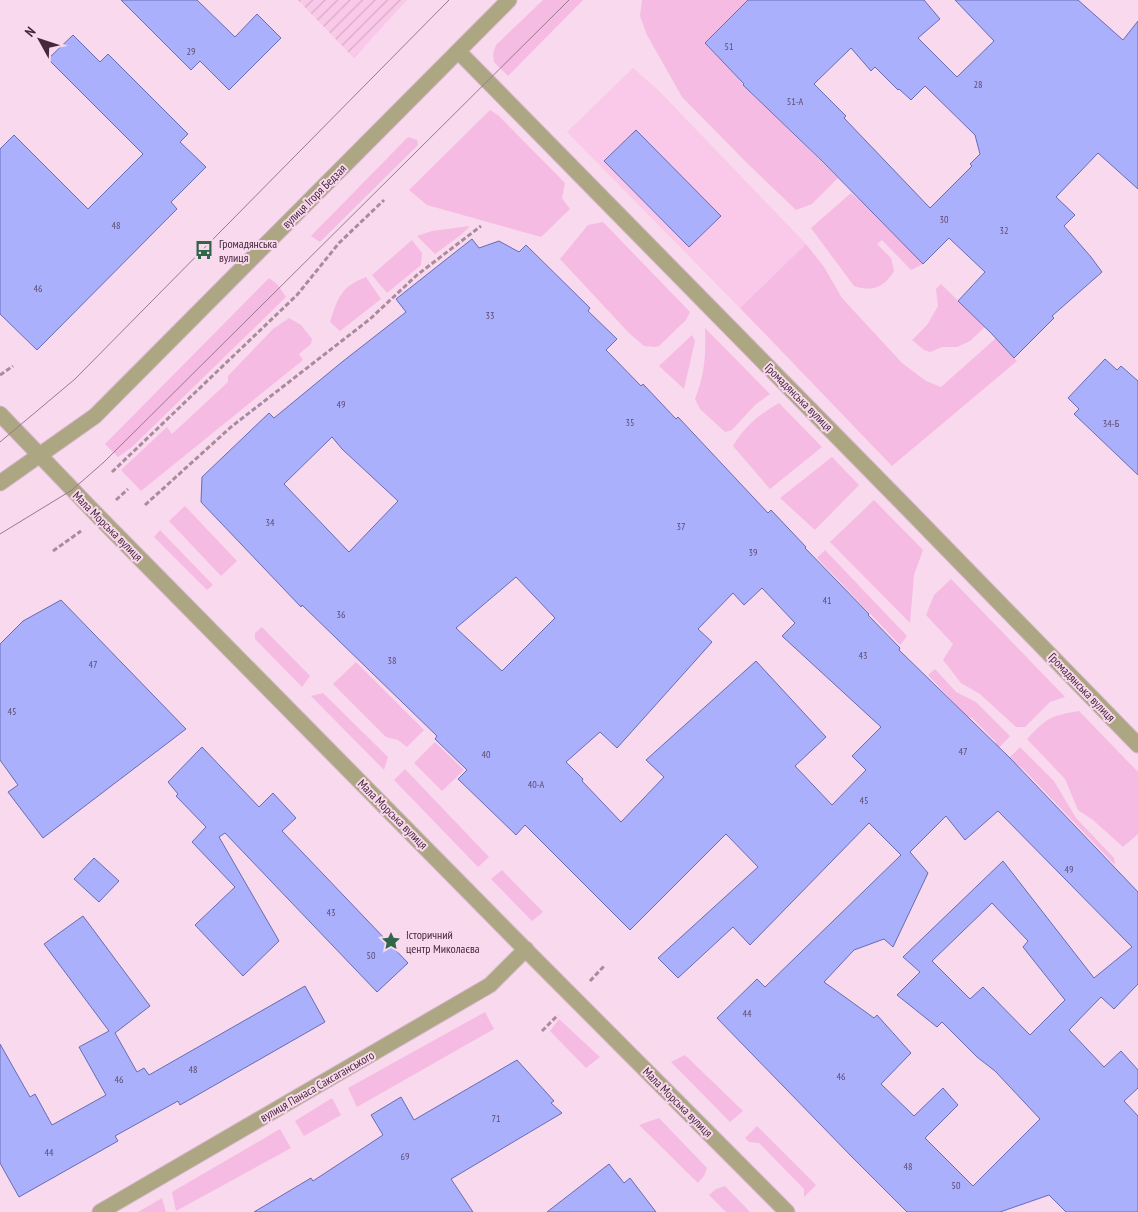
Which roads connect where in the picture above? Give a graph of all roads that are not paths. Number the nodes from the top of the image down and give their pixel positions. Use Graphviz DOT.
graph roads {
  1 [pos="509,0"];
  2 [pos="458,51"];
  3 [pos="0,414"];
  4 [pos="40,455"];
  5 [pos="0,483"];
  6 [pos="1138,745"];
  7 [pos="526,949"];
  8 [pos="100,1212"];
  9 [pos="788,1212"];
  1 -- 2 [label="street, вулиця Ігоря Бедзая"];
  2 -- 4 [label="street, вулиця Ігоря Бедзая"];
  2 -- 6 [label="street, Громадянська вулиця"];
  3 -- 4 [label="street, Мала Морська вулиця"];
  4 -- 5 [label="street, вулиця Ігоря Бедзая"];
  4 -- 7 [label="street, Мала Морська вулиця"];
  7 -- 8 [label="street, вулиця Панаса Саксаганського"];
  7 -- 9 [label="street, Мала Морська вулиця"];
}
